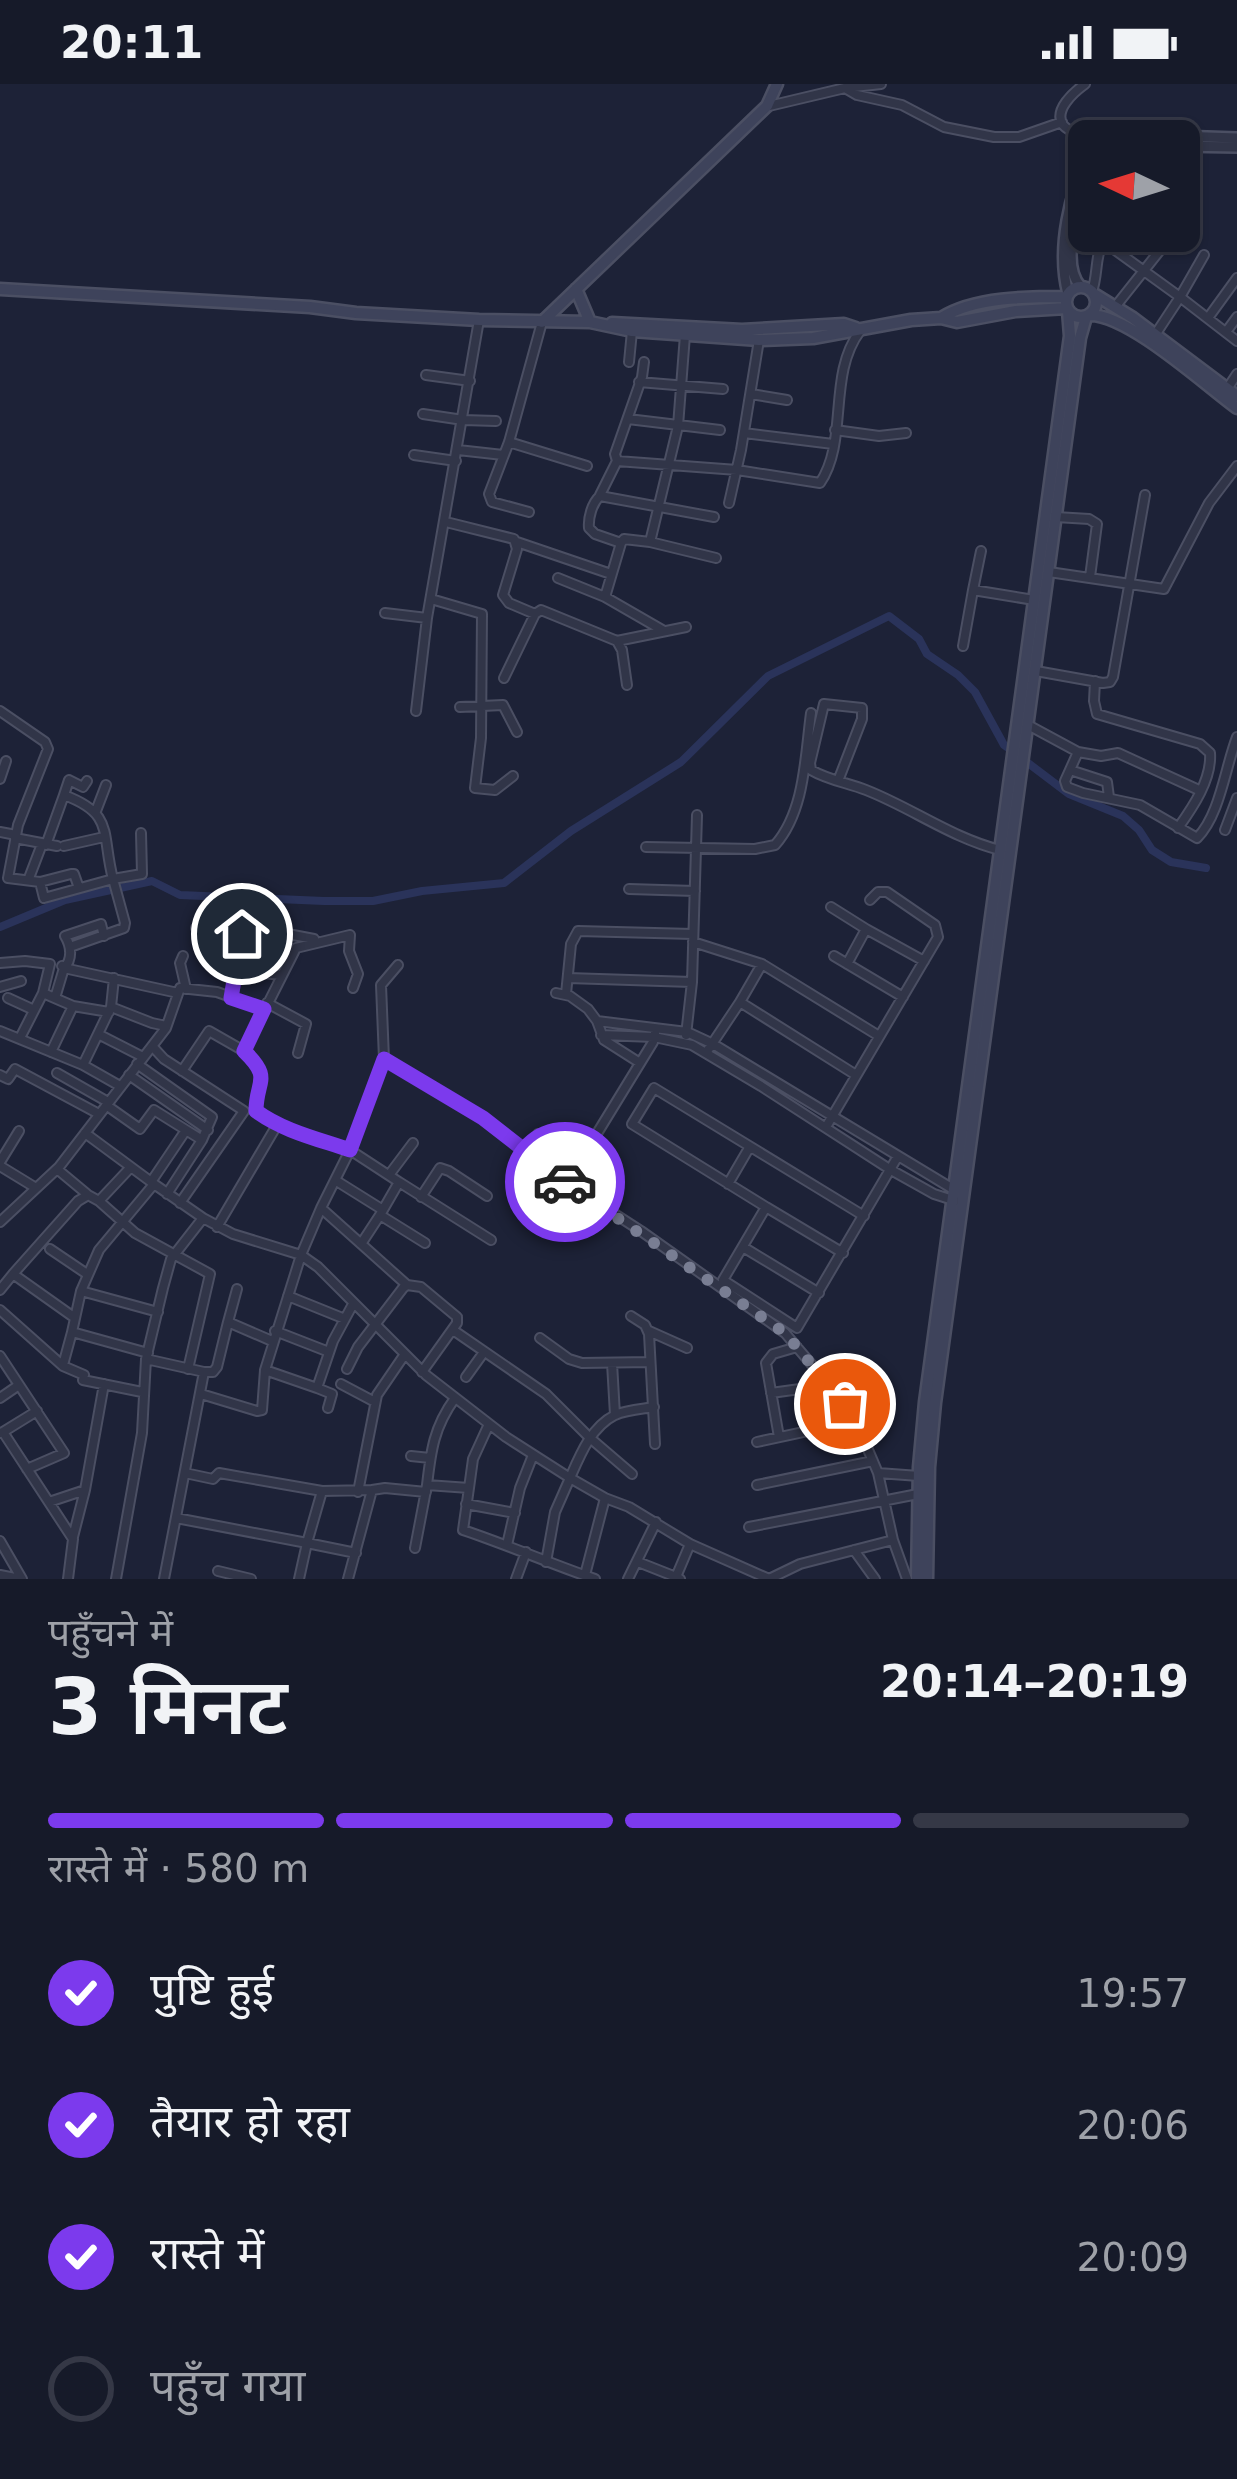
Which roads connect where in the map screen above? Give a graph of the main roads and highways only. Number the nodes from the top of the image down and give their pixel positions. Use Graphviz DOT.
graph roads {
  1 [pos="777,84"];
  2 [pos="0,289"];
  3 [pos="576,290"];
  4 [pos="1089,291"];
  5 [pos="1067,303"];
  6 [pos="1088,316"];
  7 [pos="542,322"];
  8 [pos="594,323"];
  9 [pos="859,328"];
  10 [pos="1153,339"];
  11 [pos="1232,392"];
  12 [pos="1237,408"];
  13 [pos="959,1196"];
  14 [pos="924,1494"];
  15 [pos="916,1579"];
  16 [pos="927,1579"];
  1 -- 3 [label="main road"];
  2 -- 7 [label="main road"];
  3 -- 7 [label="main road"];
  3 -- 8 [label="main road"];
  4 -- 5 [label="main road"];
  4 -- 6 [label="main road"];
  4 -- 10 [label="main road"];
  5 -- 6 [label="main road"];
  5 -- 9 [label="main road"];
  5 -- 13 [label="main road"];
  6 -- 10 [label="main road"];
  6 -- 13 [label="main road"];
  7 -- 8 [label="main road"];
  8 -- 9 [label="main road"];
  8 -- 9 [label="main road"];
  10 -- 11 [label="main road"];
  10 -- 12 [label="main road"];
  13 -- 14 [label="main road"];
  13 -- 14 [label="main road"];
  14 -- 15 [label="main road"];
  14 -- 16 [label="main road"];
}
